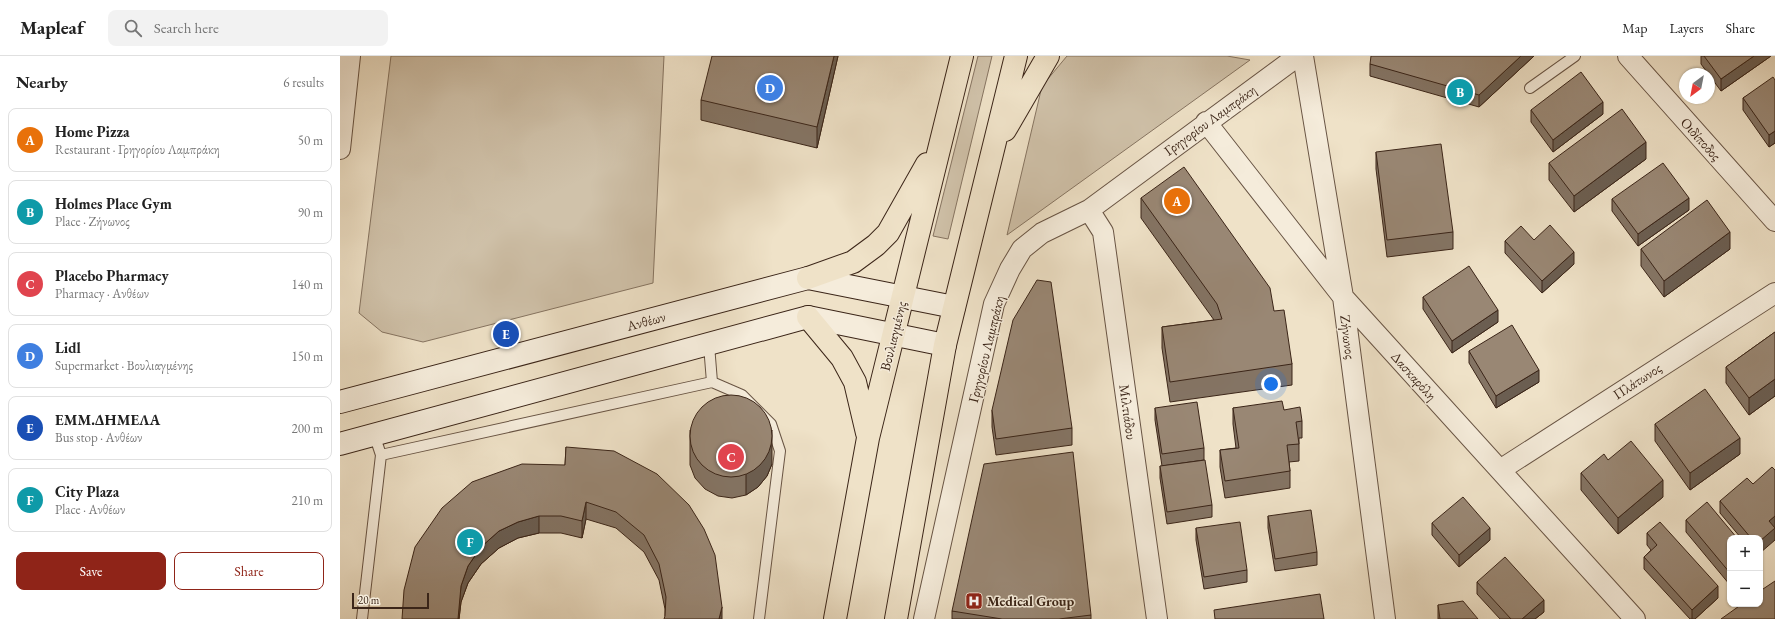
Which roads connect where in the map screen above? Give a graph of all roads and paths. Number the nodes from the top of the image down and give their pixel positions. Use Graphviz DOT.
graph roads {
  1 [pos="350,56"];
  2 [pos="962,56"];
  3 [pos="1016,56"];
  4 [pos="1048,56"];
  5 [pos="1298,56"];
  6 [pos="1303,56"];
  7 [pos="1575,56"];
  8 [pos="1628,56"];
  9 [pos="1530,88"];
  10 [pos="1206,122"];
  11 [pos="939,144"];
  12 [pos="340,149"];
  13 [pos="993,150"];
  14 [pos="1089,210"];
  15 [pos="1775,221"];
  16 [pos="808,278"];
  17 [pos="1775,293"];
  18 [pos="902,296"];
  19 [pos="1343,297"];
  20 [pos="954,307"];
  21 [pos="808,317"];
  22 [pos="893,335"];
  23 [pos="709,345"];
  24 [pos="945,345"];
  25 [pos="712,382"];
  26 [pos="340,402"];
  27 [pos="374,434"];
  28 [pos="868,438"];
  29 [pos="340,444"];
  30 [pos="381,455"];
  31 [pos="1500,470"];
  32 [pos="362,619"];
  33 [pos="759,619"];
  34 [pos="835,619"];
  35 [pos="896,619"];
  36 [pos="924,619"];
  37 [pos="1157,619"];
  38 [pos="1385,619"];
  39 [pos="1635,619"];
  1 -- 12 [label="street"];
  2 -- 11 [label="main road, Βουλιαγμένης"];
  3 -- 13 [label="main road"];
  4 -- 13 [label="main road"];
  5 -- 10 [label="street, Γρηγορίου Λαμπράκη"];
  6 -- 19 [label="street, Ζήνωνος"];
  7 -- 9 [label="lane"];
  8 -- 15 [label="street, Οιδίποδος"];
  10 -- 14 [label="street, Γρηγορίου Λαμπράκη"];
  10 -- 19 [label="street, Δασκαρόλη"];
  11 -- 16 [label="main road"];
  11 -- 18 [label="main road, Βουλιαγμένης"];
  13 -- 20 [label="main road"];
  14 -- 36 [label="street, Γρηγορίου Λαμπράκη"];
  14 -- 37 [label="street, Μιλτιάδου"];
  16 -- 18 [label="main road, Ανθέων"];
  16 -- 26 [label="main road, Ανθέων"];
  17 -- 31 [label="street, Πλάτωνος"];
  18 -- 20 [label="main road, Ανθέων"];
  18 -- 22 [label="main road, Βουλιαγμένης"];
  19 -- 31 [label="street, Δασκαρόλη"];
  19 -- 38 [label="street, Ζήνωνος"];
  20 -- 24 [label="main road"];
  21 -- 22 [label="main road"];
  21 -- 23 [label="main road"];
  21 -- 28 [label="main road"];
  22 -- 24 [label="main road"];
  22 -- 28 [label="main road, Βουλιαγμένης"];
  23 -- 25 [label="lane"];
  23 -- 27 [label="main road"];
  24 -- 35 [label="main road"];
  25 -- 30 [label="lane"];
  25 -- 33 [label="lane"];
  27 -- 29 [label="main road"];
  27 -- 30 [label="lane"];
  28 -- 34 [label="main road, Βουλιαγμένης"];
  30 -- 32 [label="lane"];
  31 -- 39 [label="street, Δασκαρόλη"];
}
